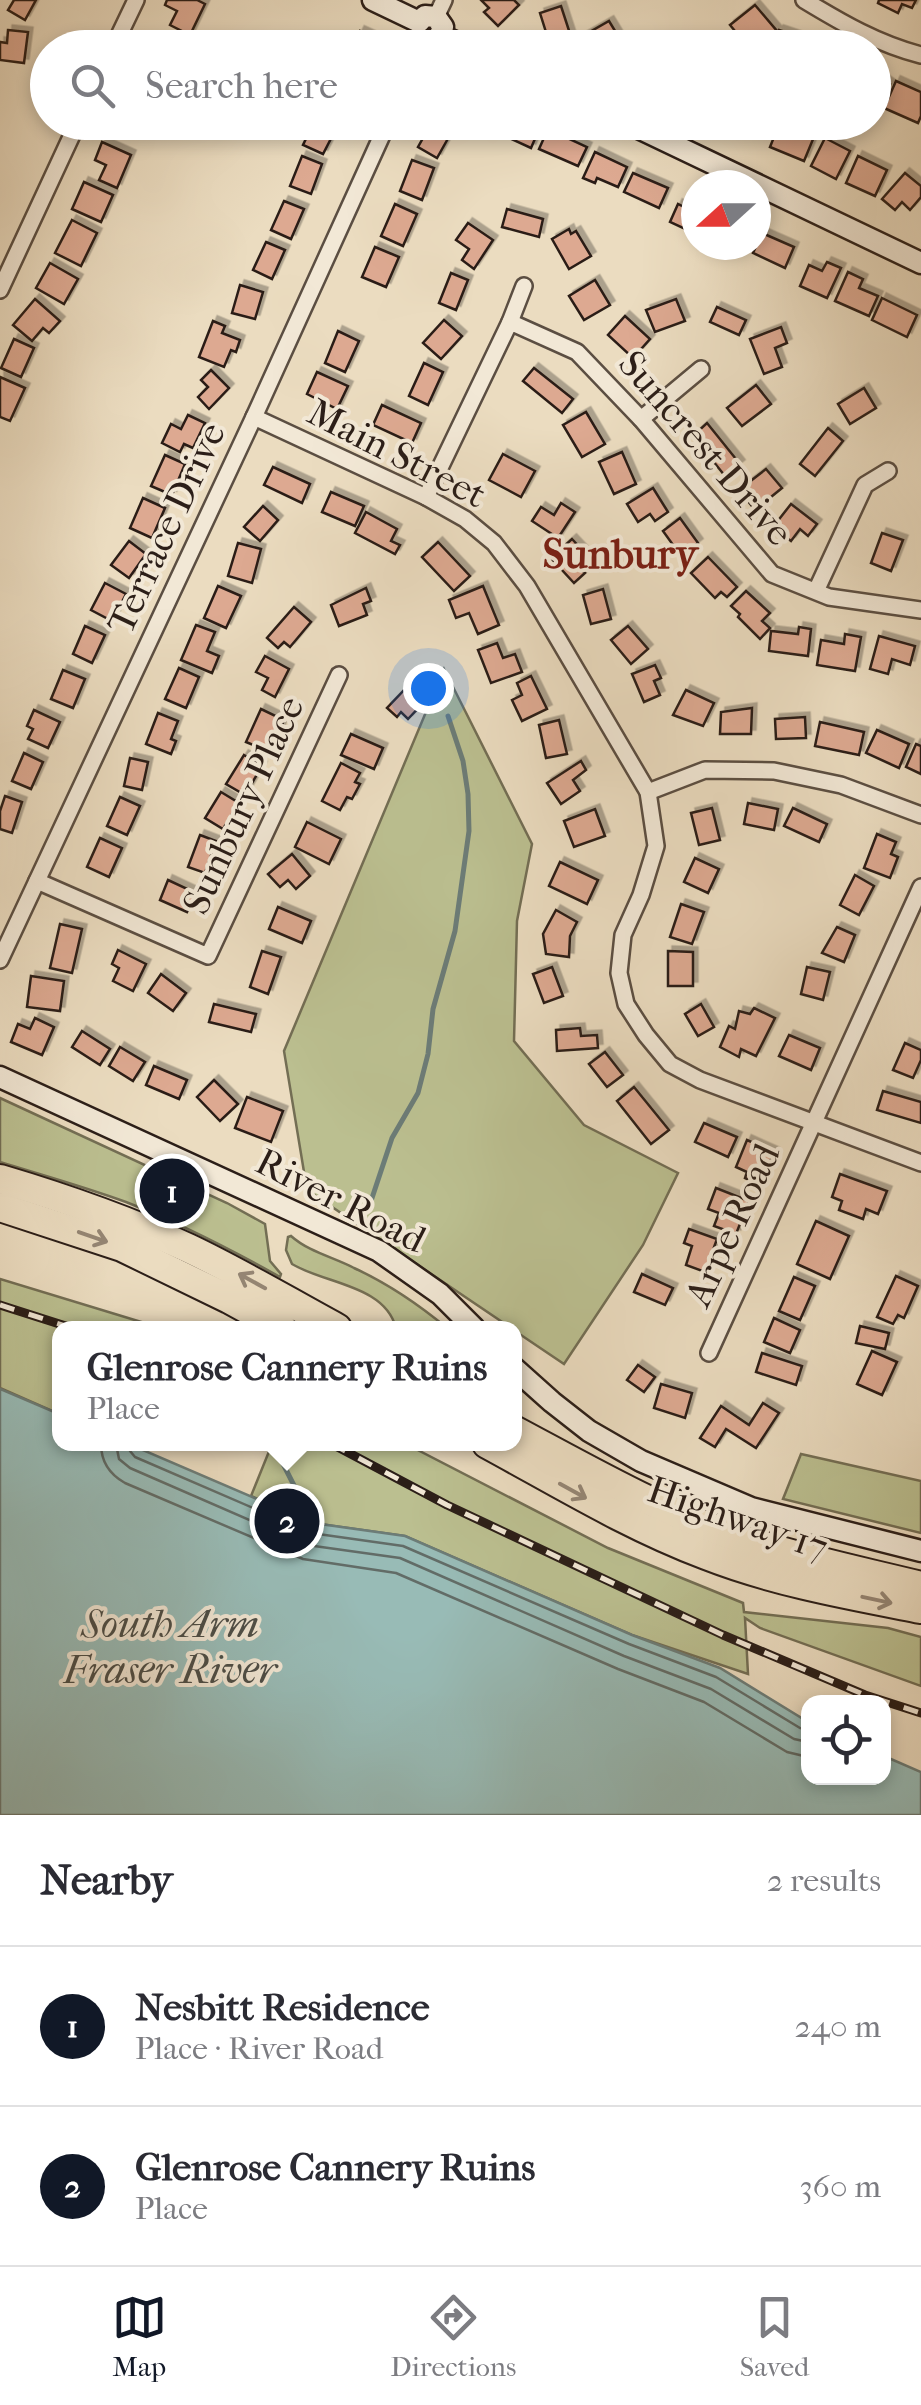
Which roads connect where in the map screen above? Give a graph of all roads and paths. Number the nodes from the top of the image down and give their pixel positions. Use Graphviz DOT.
graph roads {
  1 [pos="136,0"];
  2 [pos="374,0"];
  3 [pos="804,0"];
  4 [pos="431,27"];
  5 [pos="122,30"];
  6 [pos="854,30"];
  7 [pos="891,48"];
  8 [pos="921,55"];
  9 [pos="70,140"];
  10 [pos="380,140"];
  11 [pos="664,140"];
  12 [pos="921,263"];
  13 [pos="524,286"];
  14 [pos="0,290"];
  15 [pos="510,322"];
  16 [pos="701,368"];
  17 [pos="254,417"];
  18 [pos="641,419"];
  19 [pos="888,471"];
  20 [pos="426,497"];
  21 [pos="816,592"];
  22 [pos="921,610"];
  23 [pos="339,675"];
  24 [pos="648,792"];
  25 [pos="921,815"];
  26 [pos="37,881"];
  27 [pos="921,888"];
  28 [pos="914,926"];
  29 [pos="0,960"];
  30 [pos="0,1076"];
  31 [pos="814,1124"];
  32 [pos="921,1163"];
  33 [pos="0,1179"];
  34 [pos="0,1207"];
  35 [pos="268,1321"];
  36 [pos="324,1321"];
  37 [pos="467,1321"];
  38 [pos="709,1353"];
  39 [pos="522,1375"];
  40 [pos="522,1434"];
  41 [pos="500,1451"];
  42 [pos="921,1551"];
  43 [pos="921,1586"];
  44 [pos="921,1610"];
  1 -- 5 [label="street"];
  2 -- 4 [label="street"];
  3 -- 6 [label="street"];
  7 -- 8 [label="street"];
  9 -- 14 [label="street"];
  10 -- 17 [label="street, Terrace Drive"];
  11 -- 12 [label="street"];
  13 -- 15 [label="street"];
  15 -- 18 [label="street, Suncrest Drive"];
  15 -- 20 [label="street"];
  16 -- 18 [label="street"];
  17 -- 20 [label="street, Main Street"];
  17 -- 26 [label="street, Terrace Drive"];
  18 -- 21 [label="street, Suncrest Drive"];
  19 -- 21 [label="street"];
  20 -- 24 [label="street, Main Street"];
  21 -- 22 [label="street, Suncrest Drive"];
  23 -- 26 [label="street, Sunbury Place"];
  24 -- 25 [label="street"];
  24 -- 31 [label="street, Main Street"];
  26 -- 29 [label="street, Terrace Drive"];
  27 -- 28 [label="street, Arpe Road"];
  28 -- 31 [label="street, Arpe Road"];
  30 -- 37 [label="street, River Road"];
  31 -- 32 [label="street, Main Street"];
  31 -- 38 [label="street, Arpe Road"];
  36 -- 33 [label="highway, one-way"];
  34 -- 35 [label="highway, one-way"];
  39 -- 42 [label="street"];
  40 -- 43 [label="highway, Highway 17"];
  41 -- 44 [label="highway, Highway 17, one-way"];
}
